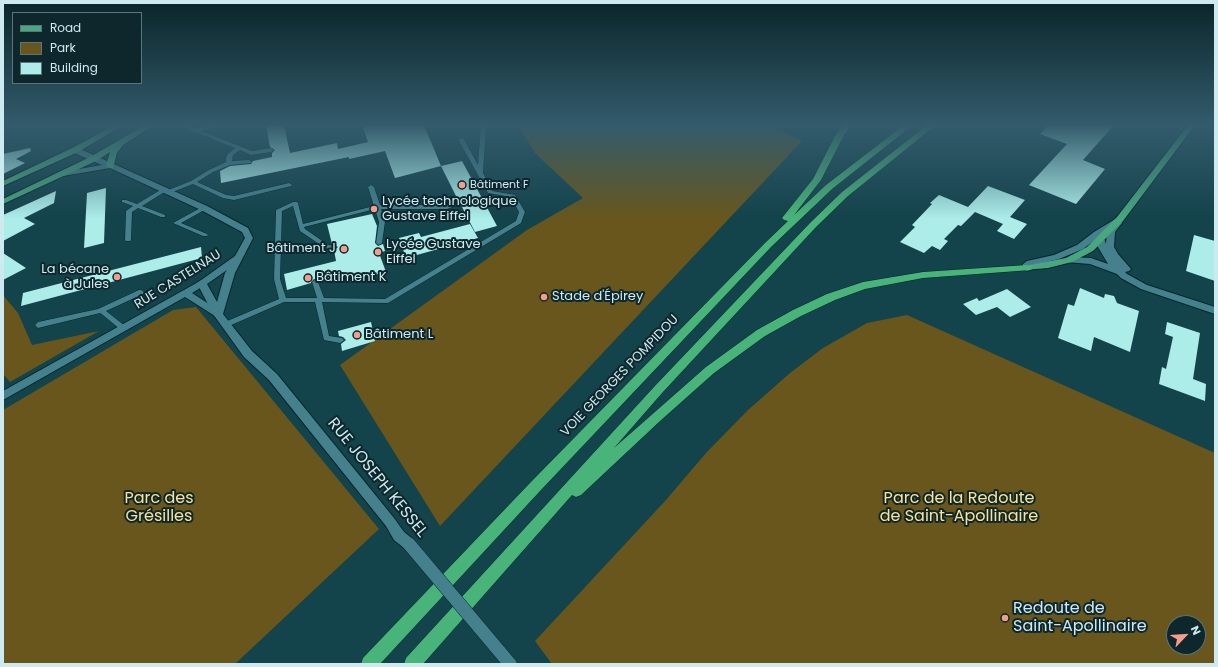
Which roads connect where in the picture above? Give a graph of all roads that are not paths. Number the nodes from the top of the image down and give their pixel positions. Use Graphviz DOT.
graph roads {
  1 [pos="62,156"];
  2 [pos="87,156"];
  3 [pos="98,156"];
  4 [pos="112,156"];
  5 [pos="230,156"];
  6 [pos="471,156"];
  7 [pos="481,156"];
  8 [pos="829,156"];
  9 [pos="869,156"];
  10 [pos="893,156"];
  11 [pos="1168,156"];
  12 [pos="93,159"];
  13 [pos="249,162"];
  14 [pos="229,163"];
  15 [pos="110,166"];
  16 [pos="480,173"];
  17 [pos="58,176"];
  18 [pos="194,182"];
  19 [pos="3,184"];
  20 [pos="290,185"];
  21 [pos="371,187"];
  22 [pos="166,191"];
  23 [pos="124,201"];
  24 [pos="3,202"];
  25 [pos="460,203"];
  26 [pos="137,205"];
  27 [pos="378,207"];
  28 [pos="204,208"];
  29 [pos="163,216"];
  30 [pos="1120,219"];
  31 [pos="301,226"];
  32 [pos="206,235"];
  33 [pos="1100,238"];
  34 [pos="128,240"];
  35 [pos="379,243"];
  36 [pos="768,245"];
  37 [pos="333,247"];
  38 [pos="238,258"];
  39 [pos="1069,260"];
  40 [pos="1027,268"];
  41 [pos="1124,276"];
  42 [pos="315,282"];
  43 [pos="202,283"];
  44 [pos="141,292"];
  45 [pos="1159,292"];
  46 [pos="185,293"];
  47 [pos="283,300"];
  48 [pos="320,301"];
  49 [pos="100,311"];
  50 [pos="1215,311"];
  51 [pos="218,314"];
  52 [pos="227,324"];
  53 [pos="38,325"];
  54 [pos="123,328"];
  55 [pos="340,340"];
  56 [pos="3,396"];
  57 [pos="524,539"];
  58 [pos="368,664"];
  59 [pos="412,664"];
  60 [pos="510,664"];
  1 -- 19 [label="main road"];
  2 -- 12 [label="street, RUE CASTELNAU"];
  3 -- 12 [label="main road"];
  4 -- 15 [label="main road"];
  5 -- 14 [label="lane"];
  6 -- 16 [label="lane"];
  7 -- 16 [label="lane"];
  8 -- 36 [label="highway"];
  9 -- 36 [label="highway, VOIE GEORGES POMPIDOU"];
  10 -- 57 [label="highway"];
  11 -- 30 [label="main road"];
  12 -- 15 [label="street, RUE CASTELNAU"];
  12 -- 17 [label="main road"];
  13 -- 14 [label="lane"];
  14 -- 18 [label="lane"];
  15 -- 17 [label="street"];
  15 -- 22 [label="street, RUE CASTELNAU"];
  16 -- 48 [label="lane"];
  17 -- 24 [label="main road"];
  18 -- 20 [label="lane"];
  18 -- 22 [label="lane"];
  21 -- 27 [label="lane"];
  22 -- 26 [label="lane"];
  22 -- 28 [label="street, RUE CASTELNAU"];
  23 -- 26 [label="lane"];
  25 -- 27 [label="lane"];
  26 -- 29 [label="lane"];
  26 -- 34 [label="lane"];
  27 -- 31 [label="lane"];
  27 -- 35 [label="lane"];
  28 -- 32 [label="lane"];
  28 -- 38 [label="street, RUE CASTELNAU"];
  30 -- 33 [label="main road"];
  30 -- 40 [label="street"];
  30 -- 45 [label="street"];
  31 -- 37 [label="lane"];
  31 -- 47 [label="lane"];
  33 -- 39 [label="main road"];
  33 -- 41 [label="street"];
  36 -- 58 [label="highway, VOIE GEORGES POMPIDOU"];
  38 -- 43 [label="street, RUE CASTELNAU"];
  38 -- 51 [label="street"];
  39 -- 40 [label="main road"];
  39 -- 41 [label="street"];
  40 -- 57 [label="highway"];
  41 -- 45 [label="street"];
  42 -- 48 [label="lane"];
  43 -- 46 [label="street, RUE CASTELNAU"];
  43 -- 51 [label="street, RUE JOSEPH KESSEL"];
  44 -- 49 [label="lane"];
  45 -- 50 [label="street"];
  46 -- 51 [label="street, RUE JOSEPH KESSEL"];
  46 -- 54 [label="street, RUE CASTELNAU"];
  47 -- 48 [label="lane"];
  47 -- 52 [label="lane"];
  48 -- 55 [label="lane"];
  49 -- 53 [label="lane"];
  49 -- 54 [label="lane"];
  51 -- 52 [label="street, RUE JOSEPH KESSEL"];
  52 -- 60 [label="street, RUE JOSEPH KESSEL, bridge"];
  54 -- 56 [label="street, RUE CASTELNAU"];
  57 -- 59 [label="highway"];
}
